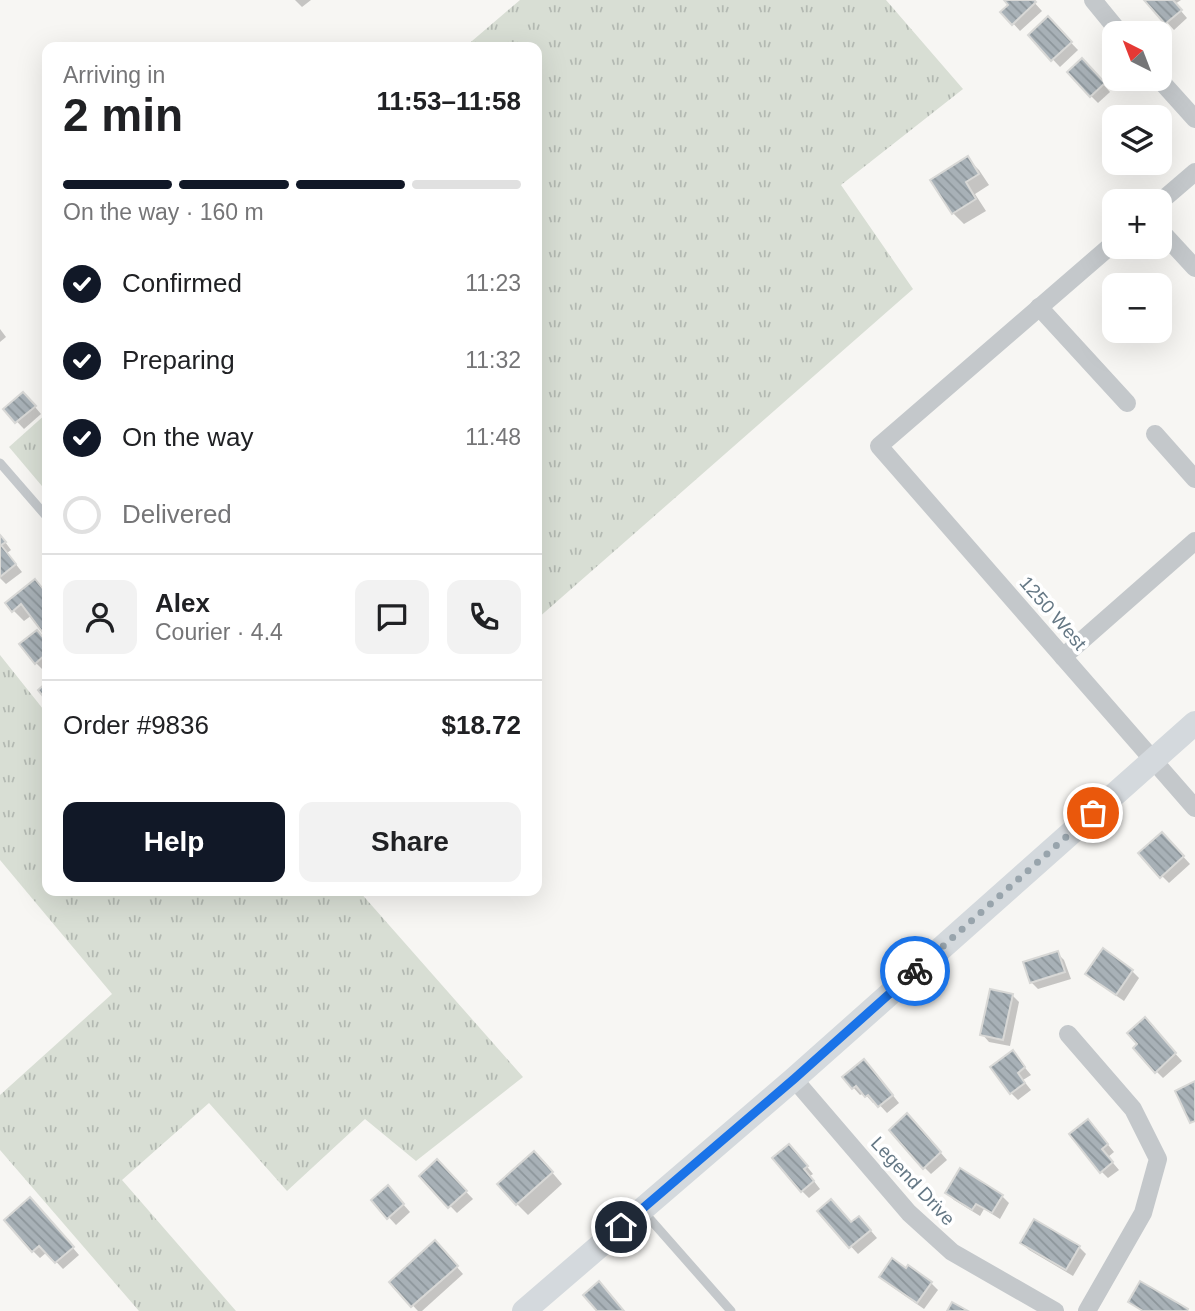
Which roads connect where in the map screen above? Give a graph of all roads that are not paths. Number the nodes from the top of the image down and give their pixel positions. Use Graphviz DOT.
graph roads {
  1 [pos="1093,0"];
  2 [pos="1111,21"];
  3 [pos="1170,91"];
  4 [pos="1195,119"];
  5 [pos="1195,172"];
  6 [pos="1172,192"];
  7 [pos="1172,243"];
  8 [pos="1102,253"];
  9 [pos="1195,268"];
  10 [pos="1039,307"];
  11 [pos="1127,403"];
  12 [pos="1155,434"];
  13 [pos="0,463"];
  14 [pos="1195,479"];
  15 [pos="42,511"];
  16 [pos="1195,541"];
  17 [pos="1063,657"];
  18 [pos="1195,723"];
  19 [pos="1153,760"];
  20 [pos="1195,808"];
  21 [pos="1068,1034"];
  22 [pos="794,1079"];
  23 [pos="642,1209"];
  24 [pos="536,1307"];
  25 [pos="731,1311"];
  26 [pos="1055,1311"];
  27 [pos="1087,1311"];
  1 -- 2 [label="street"];
  3 -- 4 [label="street"];
  5 -- 6 [label="street"];
  7 -- 9 [label="street"];
  8 -- 10 [label="street"];
  10 -- 11 [label="street"];
  10 -- 17 [label="street, 1250 West"];
  12 -- 14 [label="street"];
  13 -- 15 [label="lane"];
  16 -- 17 [label="street"];
  17 -- 19 [label="street, 1250 West"];
  18 -- 19 [label="main road"];
  19 -- 20 [label="street, 1250 West"];
  19 -- 22 [label="main road"];
  21 -- 27 [label="street"];
  22 -- 23 [label="main road"];
  22 -- 26 [label="street, Legend Drive"];
  23 -- 24 [label="main road"];
  23 -- 25 [label="lane"];
}
